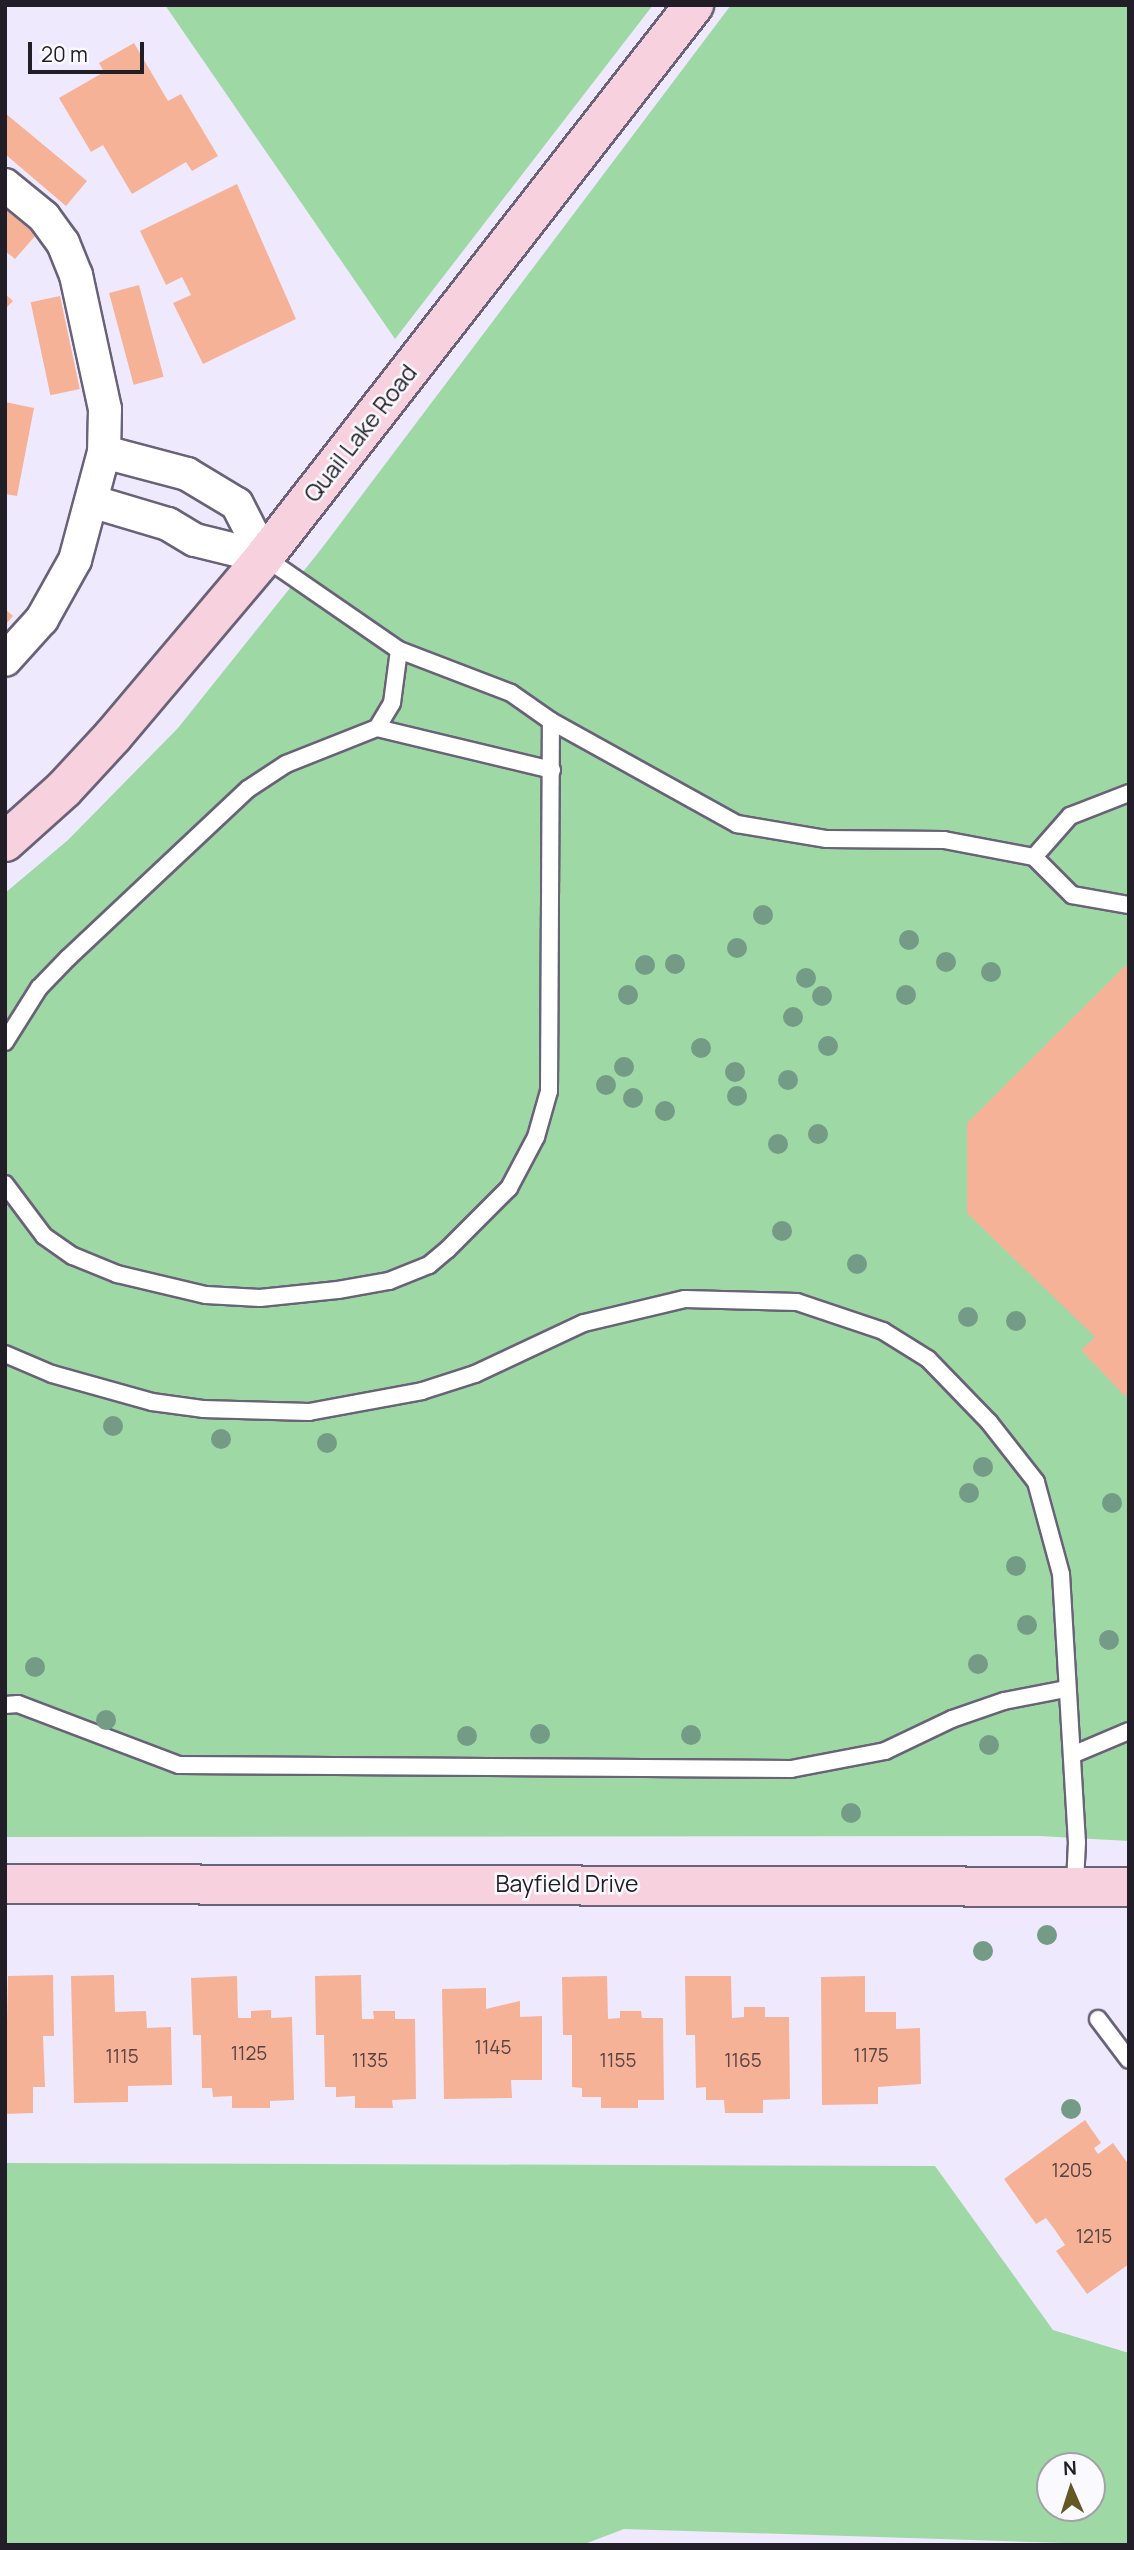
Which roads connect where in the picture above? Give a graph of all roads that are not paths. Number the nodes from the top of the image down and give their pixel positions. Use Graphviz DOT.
graph roads {
  1 [pos="694,5"];
  2 [pos="5,185"];
  3 [pos="104,452"];
  4 [pos="94,502"];
  5 [pos="264,557"];
  6 [pos="399,650"];
  7 [pos="5,660"];
  8 [pos="551,721"];
  9 [pos="377,728"];
  10 [pos="552,769"];
  11 [pos="1129,793"];
  12 [pos="5,842"];
  13 [pos="1034,857"];
  14 [pos="1129,905"];
  15 [pos="5,1042"];
  16 [pos="5,1184"];
  17 [pos="5,1354"];
  18 [pos="1066,1689"];
  19 [pos="5,1705"];
  20 [pos="1129,1731"];
  21 [pos="1072,1755"];
  22 [pos="1075,1883"];
  23 [pos="5,1884"];
  24 [pos="1129,1887"];
  25 [pos="1098,2019"];
  26 [pos="1129,2060"];
  1 -- 5 [label="street, Quail Lake Road"];
  2 -- 3 [label="street"];
  3 -- 4 [label="street"];
  3 -- 5 [label="street"];
  4 -- 5 [label="street"];
  4 -- 7 [label="street"];
  5 -- 6 [label="lane"];
  5 -- 12 [label="street, Quail Lake Road"];
  6 -- 8 [label="lane"];
  6 -- 9 [label="lane"];
  8 -- 10 [label="lane"];
  8 -- 13 [label="lane"];
  9 -- 10 [label="lane"];
  9 -- 15 [label="lane"];
  10 -- 16 [label="lane"];
  11 -- 13 [label="lane"];
  13 -- 14 [label="lane"];
  17 -- 18 [label="lane"];
  18 -- 19 [label="lane"];
  18 -- 21 [label="lane"];
  20 -- 21 [label="lane"];
  21 -- 22 [label="lane"];
  22 -- 23 [label="street, Bayfield Drive"];
  22 -- 24 [label="street, Bayfield Drive"];
  25 -- 26 [label="lane"];
}
